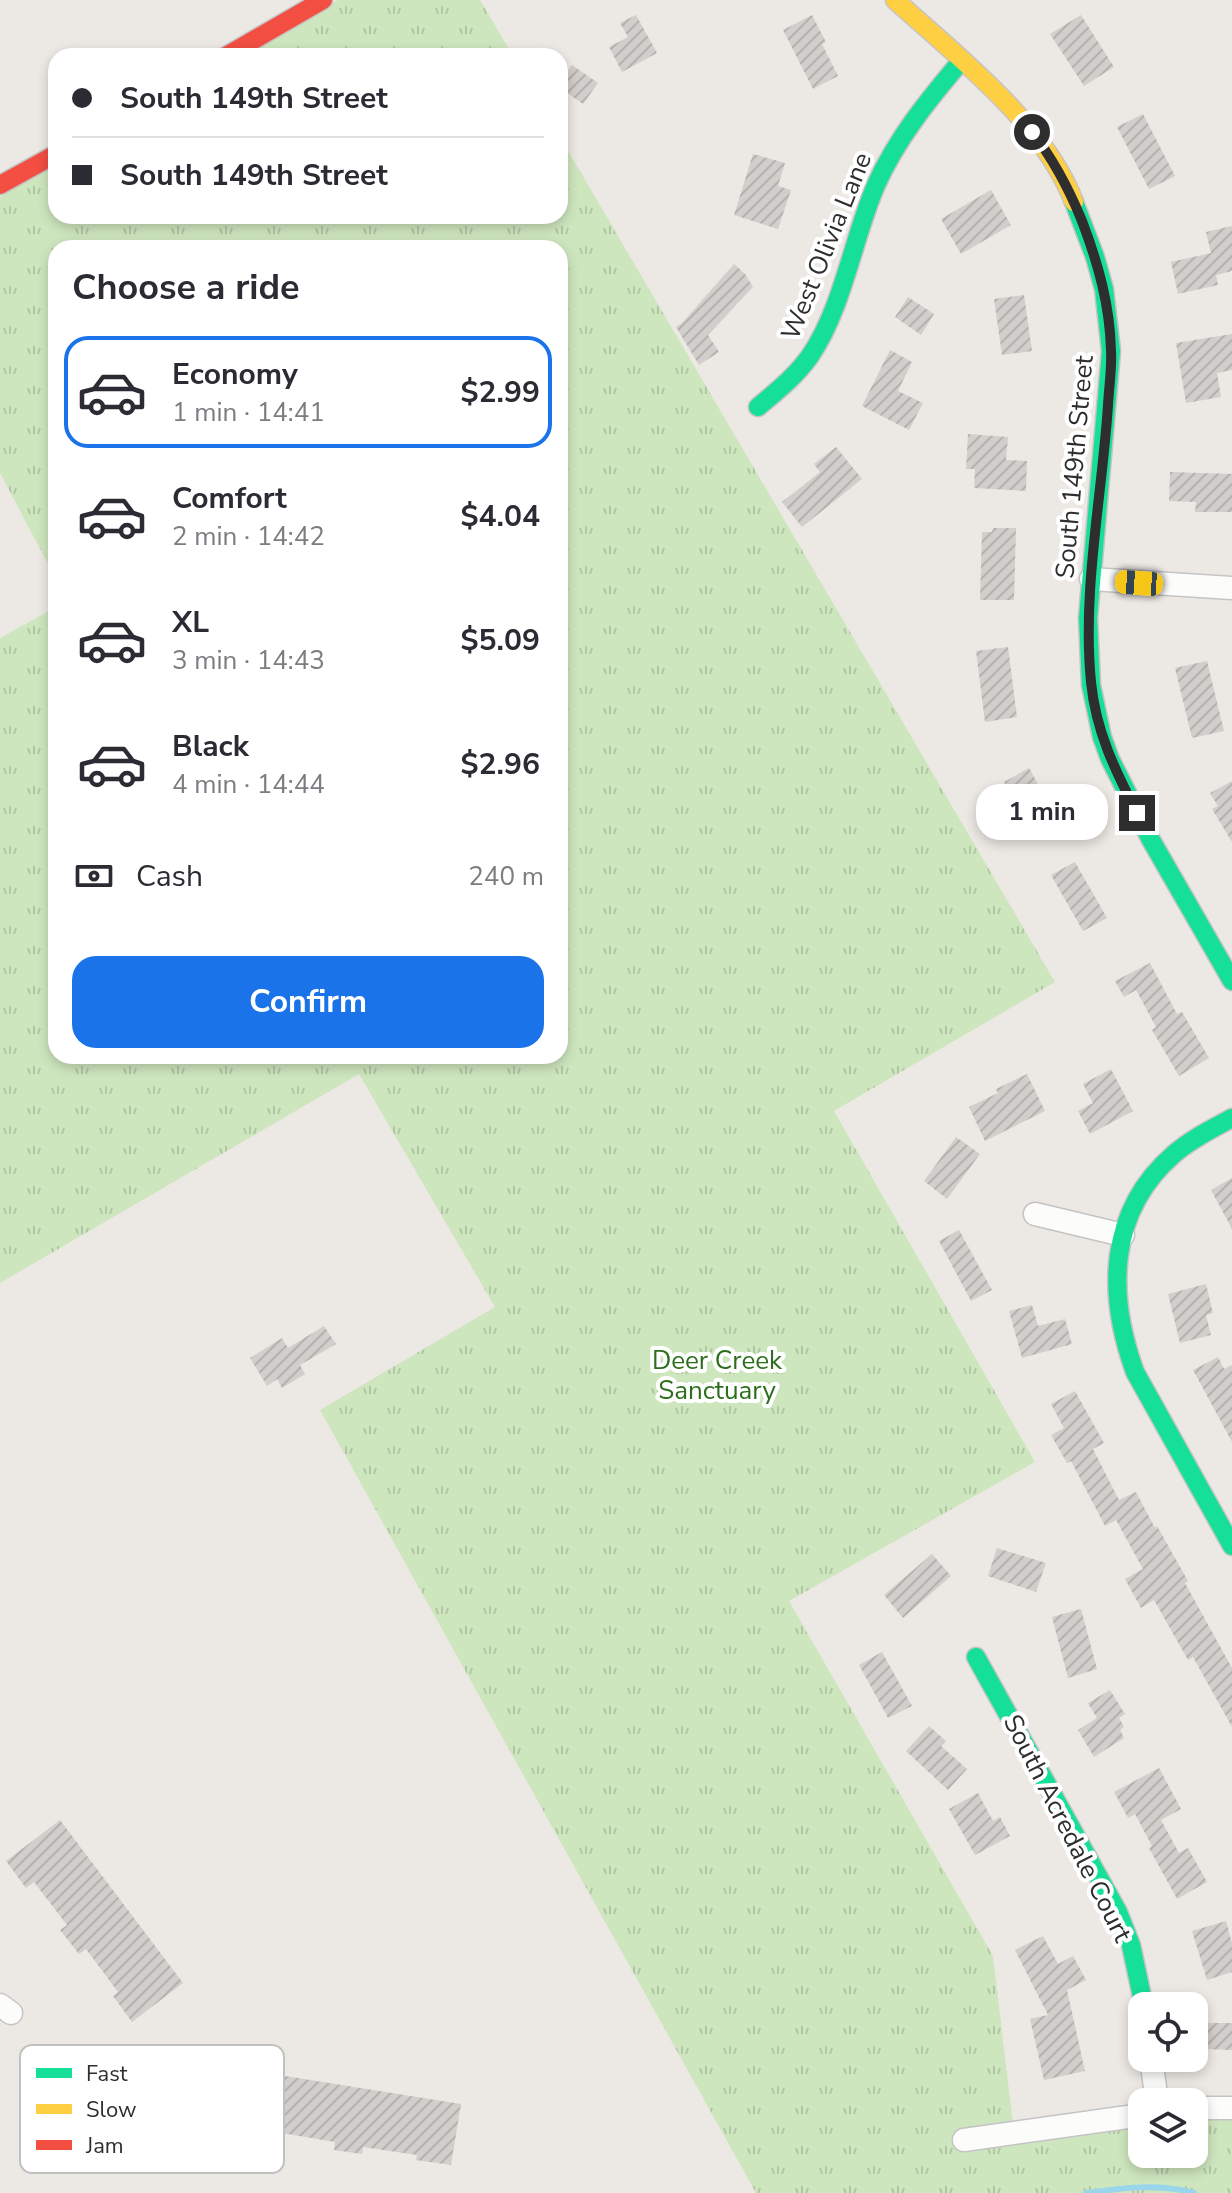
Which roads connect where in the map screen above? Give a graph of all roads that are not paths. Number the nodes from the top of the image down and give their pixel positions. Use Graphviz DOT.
graph roads {
  1 [pos="323,0"];
  2 [pos="895,0"];
  3 [pos="240,48"];
  4 [pos="962,60"];
  5 [pos="48,158"];
  6 [pos="0,185"];
  7 [pos="758,407"];
  8 [pos="1091,579"];
  9 [pos="1232,588"];
  10 [pos="1232,981"];
  11 [pos="1232,1118"];
  12 [pos="1035,1214"];
  13 [pos="1123,1235"];
  14 [pos="1232,1546"];
  15 [pos="976,1657"];
  16 [pos="1141,1992"];
  17 [pos="1208,2108"];
  18 [pos="1232,2108"];
  19 [pos="1128,2117"];
  20 [pos="964,2140"];
  1 -- 3 [label="street"];
  2 -- 4 [label="street, South 149th Street"];
  4 -- 7 [label="street, West Olivia Lane"];
  4 -- 8 [label="street, South 149th Street"];
  5 -- 6 [label="street"];
  8 -- 9 [label="street"];
  8 -- 10 [label="street, South 149th Street"];
  11 -- 13 [label="street"];
  12 -- 13 [label="street"];
  13 -- 14 [label="street"];
  15 -- 16 [label="street, South Acredale Court"];
  17 -- 18 [label="street"];
  19 -- 20 [label="street"];
}
